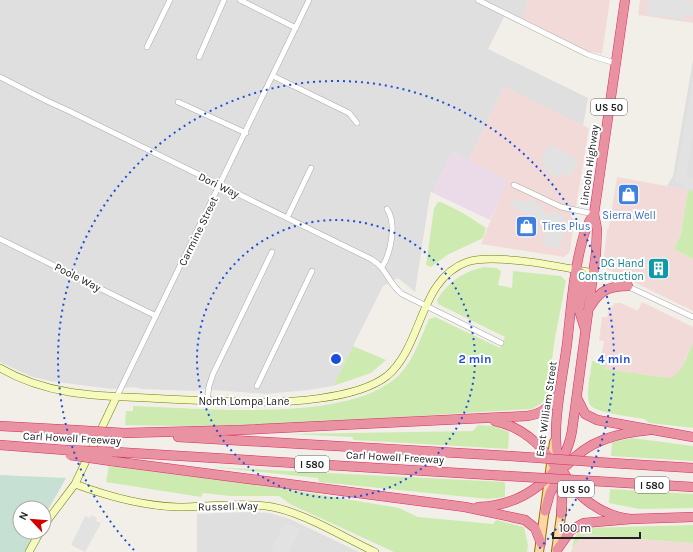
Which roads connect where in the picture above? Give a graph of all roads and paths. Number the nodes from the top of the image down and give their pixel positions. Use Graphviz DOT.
graph roads {
  1 [pos="170,0"];
  2 [pos="224,0"];
  3 [pos="240,0"];
  4 [pos="309,0"];
  5 [pos="478,0"];
  6 [pos="625,0"];
  7 [pos="296,28"];
  8 [pos="147,47"];
  9 [pos="198,57"];
  10 [pos="615,63"];
  11 [pos="273,76"];
  12 [pos="0,77"];
  13 [pos="178,102"];
  14 [pos="357,122"];
  15 [pos="246,133"];
  16 [pos="312,168"];
  17 [pos="220,185"];
  18 [pos="514,185"];
  19 [pos="387,209"];
  20 [pos="594,214"];
  21 [pos="287,218"];
  22 [pos="0,239"];
  23 [pos="272,252"];
  24 [pos="382,267"];
  25 [pos="577,270"];
  26 [pos="312,271"];
  27 [pos="593,273"];
  28 [pos="628,286"];
  29 [pos="427,306"];
  30 [pos="588,310"];
  31 [pos="156,316"];
  32 [pos="693,317"];
  33 [pos="586,330"];
  34 [pos="501,342"];
  35 [pos="0,368"];
  36 [pos="257,386"];
  37 [pos="561,389"];
  38 [pos="577,397"];
  39 [pos="116,398"];
  40 [pos="207,401"];
  41 [pos="474,420"];
  42 [pos="0,426"];
  43 [pos="650,430"];
  44 [pos="124,433"];
  45 [pos="693,436"];
  46 [pos="0,445"];
  47 [pos="113,457"];
  48 [pos="693,468"];
  49 [pos="559,470"];
  50 [pos="75,484"];
  51 [pos="693,487"];
  52 [pos="465,508"];
  53 [pos="545,511"];
  54 [pos="52,514"];
  55 [pos="561,514"];
  56 [pos="693,517"];
  57 [pos="631,519"];
  58 [pos="36,540"];
  59 [pos="540,547"];
  60 [pos="556,551"];
  61 [pos="30,552"];
  62 [pos="374,552"];
  1 -- 8 [label="street"];
  2 -- 9 [label="street"];
  3 -- 7 [label="street"];
  4 -- 7 [label="street, Carmine Street"];
  5 -- 10 [label="street"];
  6 -- 10 [label="highway, Lincoln Highway / US 50"];
  7 -- 11 [label="street, Carmine Street"];
  10 -- 20 [label="highway, Lincoln Highway / US 50"];
  11 -- 14 [label="street"];
  11 -- 15 [label="street, Carmine Street"];
  12 -- 17 [label="street, Dori Way"];
  13 -- 15 [label="street"];
  15 -- 17 [label="street, Carmine Street"];
  16 -- 21 [label="street"];
  17 -- 21 [label="street, Dori Way"];
  17 -- 31 [label="street, Carmine Street"];
  18 -- 20 [label="street"];
  19 -- 24 [label="street"];
  20 -- 25 [label="highway, Lincoln Highway / US 50"];
  20 -- 27 [label="highway, Lincoln Highway / US 50"];
  21 -- 24 [label="street, Dori Way"];
  22 -- 31 [label="street, Poole Way"];
  23 -- 40 [label="street"];
  24 -- 29 [label="street, Dori Way"];
  25 -- 27 [label="street, North Lompa Lane"];
  25 -- 29 [label="street, North Lompa Lane"];
  25 -- 33 [label="highway"];
  25 -- 37 [label="highway, East William Street / US 50"];
  26 -- 36 [label="street"];
  27 -- 28 [label="street"];
  27 -- 30 [label="highway, US 50"];
  28 -- 30 [label="highway"];
  28 -- 32 [label="street"];
  29 -- 34 [label="street, Dori Way"];
  29 -- 40 [label="street, North Lompa Lane"];
  30 -- 33 [label="highway, US 50"];
  31 -- 39 [label="street, Carmine Street"];
  33 -- 38 [label="highway, US 50"];
  35 -- 39 [label="street, North Lompa Lane"];
  37 -- 41 [label="highway"];
  37 -- 49 [label="highway, East William Street / US 50"];
  38 -- 43 [label="highway"];
  38 -- 49 [label="highway"];
  39 -- 40 [label="street, North Lompa Lane"];
  39 -- 50 [label="street"];
  41 -- 44 [label="highway"];
  41 -- 49 [label="highway"];
  42 -- 44 [label="highway, Carl Howell Freeway / I 580, bridge"];
  43 -- 45 [label="highway"];
  43 -- 49 [label="highway"];
  44 -- 48 [label="highway, Carl Howell Freeway / I 580, bridge"];
  46 -- 47 [label="highway, Carl Howell Freeway, bridge"];
  47 -- 51 [label="highway, Carl Howell Freeway / I 580, bridge"];
  47 -- 52 [label="highway"];
  49 -- 52 [label="highway"];
  49 -- 53 [label="highway"];
  49 -- 55 [label="highway"];
  49 -- 57 [label="highway, US 50"];
  50 -- 54 [label="street"];
  50 -- 62 [label="street, Russell Way"];
  52 -- 59 [label="highway"];
  53 -- 59 [label="main road"];
  55 -- 60 [label="main road"];
  56 -- 57 [label="highway, US 50"];
  57 -- 60 [label="highway"];
  58 -- 61 [label="street"];
}
